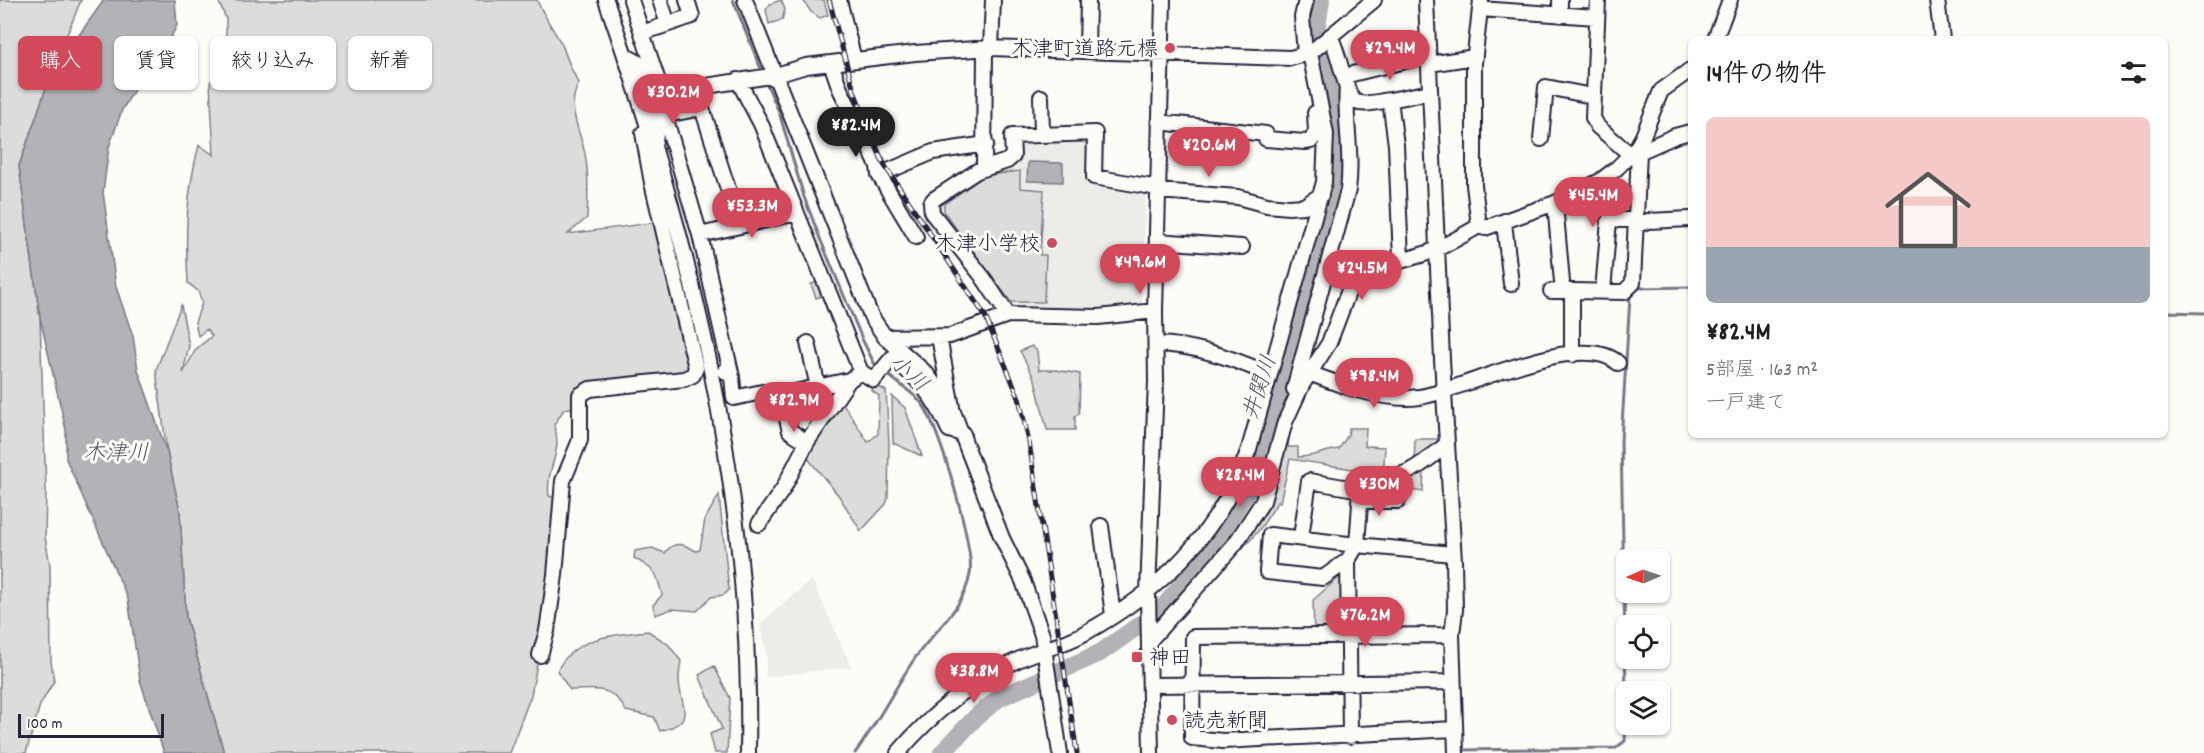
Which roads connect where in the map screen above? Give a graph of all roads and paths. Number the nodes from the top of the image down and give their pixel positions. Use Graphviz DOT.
graph roads {
  1 [pos="606,0"];
  2 [pos="631,0"];
  3 [pos="660,0"];
  4 [pos="687,0"];
  5 [pos="839,0"];
  6 [pos="993,0"];
  7 [pos="1088,0"];
  8 [pos="1163,0"];
  9 [pos="1306,0"];
  10 [pos="1374,0"];
  11 [pos="1426,0"];
  12 [pos="1560,0"];
  13 [pos="1598,0"];
  14 [pos="1730,0"];
  15 [pos="1937,0"];
  16 [pos="750,3"];
  17 [pos="1480,5"];
  18 [pos="1560,15"];
  19 [pos="1596,17"];
  20 [pos="668,24"];
  21 [pos="642,33"];
  22 [pos="1715,36"];
  23 [pos="1942,36"];
  24 [pos="1329,38"];
  25 [pos="988,49"];
  26 [pos="1087,50"];
  27 [pos="1309,52"];
  28 [pos="1160,54"];
  29 [pos="626,56"];
  30 [pos="1474,57"];
  31 [pos="854,60"];
  32 [pos="1429,60"];
  33 [pos="831,63"];
  34 [pos="1314,68"];
  35 [pos="1688,71"];
  36 [pos="772,74"];
  37 [pos="742,79"];
  38 [pos="1345,81"];
  39 [pos="1430,92"];
  40 [pos="662,93"];
  41 [pos="1592,96"];
  42 [pos="1041,97"];
  43 [pos="1390,100"];
  44 [pos="640,101"];
  45 [pos="666,116"];
  46 [pos="1159,122"];
  47 [pos="1042,133"];
  48 [pos="1688,133"];
  49 [pos="1541,139"];
  50 [pos="986,144"];
  51 [pos="654,146"];
  52 [pos="1635,152"];
  53 [pos="984,167"];
  54 [pos="879,175"];
  55 [pos="1158,190"];
  56 [pos="1321,195"];
  57 [pos="731,198"];
  58 [pos="1555,203"];
  59 [pos="797,213"];
  60 [pos="1688,219"];
  61 [pos="1504,222"];
  62 [pos="1638,222"];
  63 [pos="1479,226"];
  64 [pos="700,234"];
  65 [pos="916,237"];
  66 [pos="1157,241"];
  67 [pos="1242,247"];
  68 [pos="1437,249"];
  69 [pos="1401,259"];
  70 [pos="1511,284"];
  71 [pos="1562,288"];
  72 [pos="1603,291"];
  73 [pos="1155,311"];
  74 [pos="1008,315"];
  75 [pos="885,337"];
  76 [pos="939,337"];
  77 [pos="808,343"];
  78 [pos="707,344"];
  79 [pos="1156,344"];
  80 [pos="1572,355"];
  81 [pos="1618,363"];
  82 [pos="1309,373"];
  83 [pos="855,376"];
  84 [pos="732,377"];
  85 [pos="818,387"];
  86 [pos="1444,391"];
  87 [pos="781,395"];
  88 [pos="952,409"];
  89 [pos="1260,416"];
  90 [pos="1284,422"];
  91 [pos="963,434"];
  92 [pos="807,442"];
  93 [pos="1447,444"];
  94 [pos="1360,495"];
  95 [pos="1398,501"];
  96 [pos="759,524"];
  97 [pos="1101,526"];
  98 [pos="1301,537"];
  99 [pos="1357,545"];
  100 [pos="1453,554"];
  101 [pos="1348,560"];
  102 [pos="1148,596"];
  103 [pos="1113,615"];
  104 [pos="1150,634"];
  105 [pos="1452,635"];
  106 [pos="1349,636"];
  107 [pos="1044,653"];
  108 [pos="540,655"];
  109 [pos="1453,682"];
  110 [pos="1151,684"];
  111 [pos="1193,684"];
  112 [pos="1350,684"];
  113 [pos="1454,729"];
  114 [pos="1350,736"];
  115 [pos="1456,750"];
  116 [pos="748,753"];
  117 [pos="898,753"];
  118 [pos="1060,753"];
  119 [pos="1151,753"];
  1 -- 29 [label="street"];
  2 -- 21 [label="street"];
  3 -- 20 [label="street"];
  4 -- 20 [label="street"];
  5 -- 31 [label="street"];
  6 -- 25 [label="street"];
  7 -- 26 [label="street"];
  8 -- 28 [label="street"];
  9 -- 27 [label="street"];
  10 -- 24 [label="street"];
  11 -- 32 [label="street"];
  12 -- 18 [label="street"];
  13 -- 19 [label="street"];
  14 -- 22 [label="street"];
  15 -- 23 [label="street"];
  16 -- 36 [label="street"];
  17 -- 18 [label="street"];
  17 -- 30 [label="street"];
  18 -- 19 [label="street"];
  19 -- 41 [label="street"];
  20 -- 21 [label="street"];
  21 -- 40 [label="street"];
  24 -- 27 [label="street"];
  24 -- 38 [label="street"];
  25 -- 26 [label="street"];
  25 -- 31 [label="street"];
  25 -- 50 [label="street"];
  26 -- 28 [label="street"];
  27 -- 28 [label="street"];
  27 -- 34 [label="street"];
  28 -- 46 [label="street"];
  29 -- 40 [label="street"];
  29 -- 44 [label="street"];
  30 -- 32 [label="street"];
  30 -- 63 [label="street"];
  31 -- 33 [label="street"];
  32 -- 38 [label="street"];
  32 -- 39 [label="street"];
  33 -- 36 [label="street"];
  33 -- 54 [label="street"];
  34 -- 46 [label="street"];
  34 -- 56 [label="street"];
  35 -- 52 [label="street"];
  36 -- 37 [label="street"];
  36 -- 75 [label="street"];
  37 -- 40 [label="street"];
  37 -- 59 [label="street"];
  38 -- 43 [label="street"];
  38 -- 90 [label="street"];
  39 -- 43 [label="street"];
  39 -- 68 [label="street"];
  40 -- 45 [label="street"];
  40 -- 51 [label="street"];
  41 -- 49 [label="street"];
  41 -- 52 [label="street"];
  42 -- 47 [label="street"];
  43 -- 69 [label="street"];
  44 -- 51 [label="street"];
  44 -- 108 [label="street"];
  45 -- 57 [label="street"];
  45 -- 64 [label="street"];
  46 -- 55 [label="street"];
  47 -- 53 [label="street"];
  47 -- 55 [label="street"];
  48 -- 52 [label="street"];
  50 -- 53 [label="street"];
  50 -- 54 [label="street"];
  51 -- 78 [label="street"];
  52 -- 58 [label="street"];
  52 -- 62 [label="street"];
  53 -- 74 [label="street"];
  54 -- 65 [label="street"];
  55 -- 56 [label="street"];
  55 -- 66 [label="street"];
  56 -- 89 [label="street"];
  58 -- 61 [label="street"];
  58 -- 71 [label="street"];
  59 -- 64 [label="street"];
  59 -- 83 [label="street"];
  60 -- 62 [label="street"];
  61 -- 63 [label="street"];
  61 -- 70 [label="street"];
  62 -- 72 [label="street"];
  62 -- 72 [label="street"];
  63 -- 68 [label="street"];
  64 -- 84 [label="street"];
  66 -- 67 [label="street"];
  66 -- 73 [label="street"];
  68 -- 69 [label="street"];
  68 -- 86 [label="street"];
  69 -- 82 [label="street"];
  71 -- 72 [label="street"];
  71 -- 80 [label="street"];
  73 -- 74 [label="street"];
  73 -- 79 [label="street"];
  74 -- 76 [label="street"];
  75 -- 76 [label="street"];
  75 -- 88 [label="street"];
  76 -- 88 [label="street"];
  77 -- 85 [label="street"];
  78 -- 84 [label="street"];
  78 -- 116 [label="street"];
  79 -- 89 [label="street"];
  79 -- 102 [label="street"];
  80 -- 81 [label="street"];
  80 -- 86 [label="street"];
  82 -- 86 [label="street"];
  82 -- 90 [label="street"];
  83 -- 85 [label="street"];
  83 -- 91 [label="street"];
  83 -- 92 [label="street"];
  84 -- 87 [label="street"];
  85 -- 87 [label="street"];
  86 -- 93 [label="street"];
  87 -- 92 [label="street"];
  88 -- 91 [label="street"];
  89 -- 90 [label="street"];
  89 -- 102 [label="street"];
  90 -- 104 [label="street"];
  91 -- 107 [label="street"];
  92 -- 96 [label="street"];
  93 -- 94 [label="street"];
  93 -- 100 [label="street"];
  94 -- 95 [label="street"];
  94 -- 98 [label="street"];
  94 -- 99 [label="street"];
  97 -- 103 [label="street"];
  98 -- 99 [label="street"];
  98 -- 101 [label="street"];
  99 -- 100 [label="street"];
  99 -- 101 [label="street"];
  100 -- 105 [label="street"];
  101 -- 106 [label="street"];
  102 -- 103 [label="street"];
  102 -- 104 [label="street"];
  103 -- 107 [label="street"];
  104 -- 110 [label="street"];
  105 -- 106 [label="street"];
  105 -- 109 [label="street"];
  106 -- 111 [label="street"];
  106 -- 112 [label="street"];
  107 -- 117 [label="street"];
  107 -- 118 [label="street"];
  109 -- 112 [label="street"];
  109 -- 113 [label="street"];
  110 -- 111 [label="street"];
  110 -- 119 [label="street"];
  111 -- 112 [label="street"];
  111 -- 114 [label="street"];
  112 -- 114 [label="street"];
  113 -- 114 [label="street"];
  113 -- 115 [label="street"];
}
